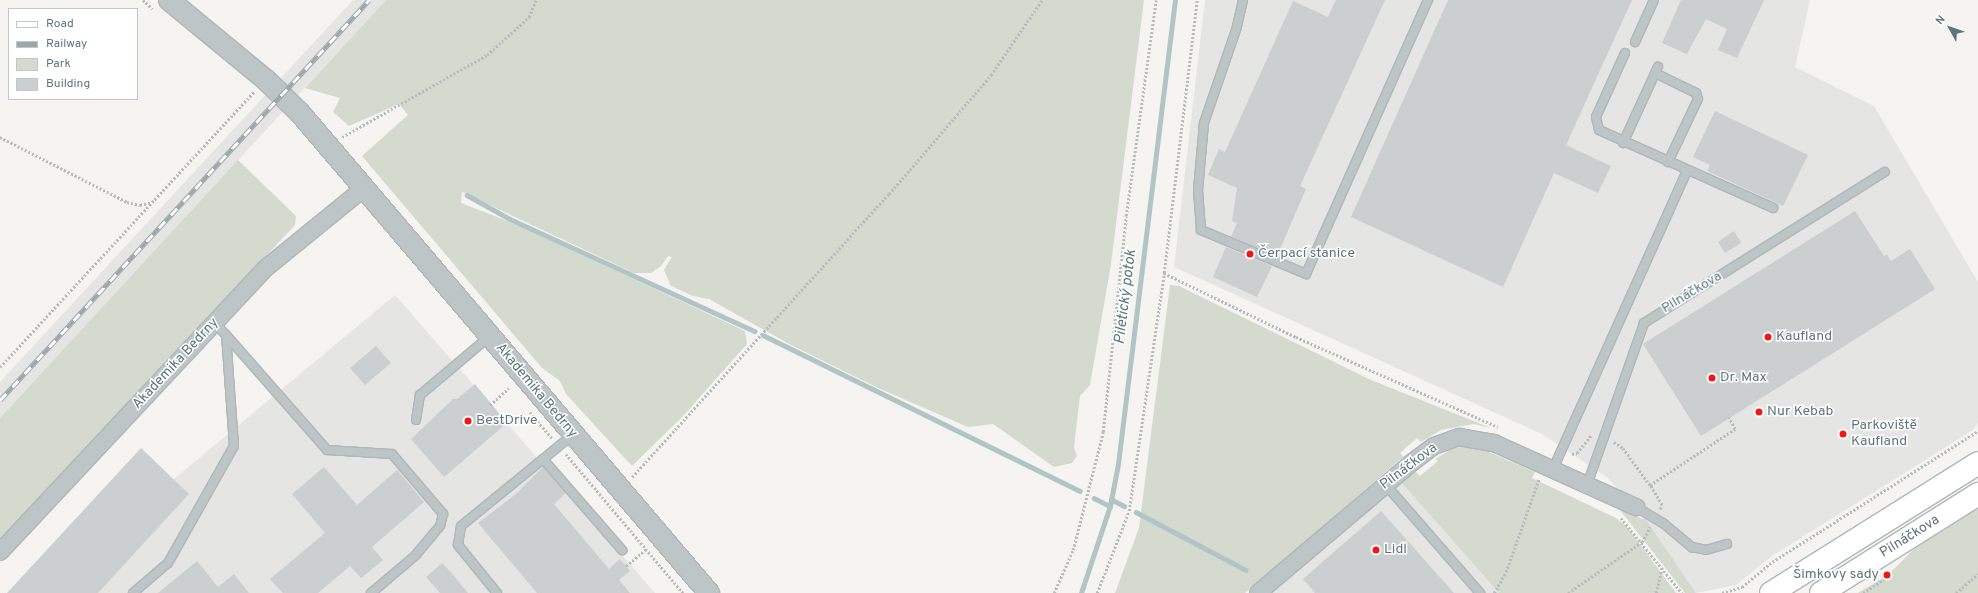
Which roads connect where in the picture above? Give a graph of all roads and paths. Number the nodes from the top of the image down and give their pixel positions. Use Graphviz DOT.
graph roads {
  1 [pos="143,0"];
  2 [pos="536,0"];
  3 [pos="1042,0"];
  4 [pos="1156,0"];
  5 [pos="1197,0"];
  6 [pos="1243,0"];
  7 [pos="1428,0"];
  8 [pos="1654,0"];
  9 [pos="162,5"];
  10 [pos="1635,42"];
  11 [pos="1625,53"];
  12 [pos="259,86"];
  13 [pos="247,88"];
  14 [pos="259,98"];
  15 [pos="0,137"];
  16 [pos="1623,143"];
  17 [pos="327,145"];
  18 [pos="1668,162"];
  19 [pos="1687,171"];
  20 [pos="1885,172"];
  21 [pos="364,188"];
  22 [pos="152,202"];
  23 [pos="1773,208"];
  24 [pos="1164,273"];
  25 [pos="215,323"];
  26 [pos="226,335"];
  27 [pos="490,336"];
  28 [pos="0,367"];
  29 [pos="505,382"];
  30 [pos="509,388"];
  31 [pos="514,394"];
  32 [pos="490,405"];
  33 [pos="524,406"];
  34 [pos="1729,418"];
  35 [pos="416,420"];
  36 [pos="1500,428"];
  37 [pos="1978,431"];
  38 [pos="1606,439"];
  39 [pos="566,440"];
  40 [pos="543,459"];
  41 [pos="1978,463"];
  42 [pos="1545,473"];
  43 [pos="1385,484"];
  44 [pos="1588,485"];
  45 [pos="1650,486"];
  46 [pos="618,487"];
  47 [pos="1978,494"];
  48 [pos="1636,507"];
  49 [pos="1619,516"];
  50 [pos="1655,518"];
  51 [pos="1642,542"];
  52 [pos="1727,544"];
  53 [pos="646,549"];
  54 [pos="622,550"];
  55 [pos="0,552"];
  56 [pos="626,566"];
  57 [pos="1662,567"];
  58 [pos="1892,574"];
  59 [pos="1978,574"];
  60 [pos="133,593"];
  61 [pos="371,593"];
  62 [pos="497,593"];
  63 [pos="683,593"];
  64 [pos="709,593"];
  65 [pos="1054,593"];
  66 [pos="1097,593"];
  67 [pos="1258,593"];
  68 [pos="1480,593"];
  69 [pos="1494,593"];
  70 [pos="1568,593"];
  71 [pos="1656,593"];
  72 [pos="1682,593"];
  73 [pos="1722,593"];
  74 [pos="1771,593"];
  75 [pos="1821,593"];
  76 [pos="1863,593"];
  77 [pos="1956,593"];
  1 -- 9 [label="path"];
  2 -- 17 [label="path"];
  3 -- 46 [label="path"];
  4 -- 65 [label="path"];
  5 -- 24 [label="path"];
  6 -- 7 [label="lane"];
  8 -- 10 [label="lane"];
  9 -- 12 [label="street, Akademika Bedrny"];
  11 -- 16 [label="lane"];
  12 -- 13 [label="path"];
  12 -- 14 [label="path"];
  12 -- 17 [label="street, Akademika Bedrny"];
  12 -- 22 [label="path"];
  15 -- 22 [label="path"];
  16 -- 18 [label="lane"];
  16 -- 18 [label="lane"];
  17 -- 21 [label="street, Akademika Bedrny"];
  18 -- 19 [label="lane"];
  19 -- 23 [label="lane"];
  19 -- 42 [label="lane"];
  20 -- 44 [label="lane, Pilnáčkova"];
  21 -- 25 [label="street, Akademika Bedrny"];
  21 -- 27 [label="street, Akademika Bedrny"];
  22 -- 28 [label="path"];
  24 -- 36 [label="path"];
  24 -- 66 [label="path"];
  25 -- 26 [label="lane"];
  25 -- 55 [label="street, Akademika Bedrny"];
  26 -- 60 [label="lane"];
  26 -- 61 [label="lane"];
  27 -- 35 [label="lane"];
  27 -- 39 [label="street, Akademika Bedrny"];
  29 -- 30 [label="path"];
  30 -- 31 [label="path"];
  30 -- 32 [label="path"];
  33 -- 39 [label="path"];
  34 -- 45 [label="path"];
  37 -- 73 [label="path"];
  38 -- 45 [label="path"];
  39 -- 40 [label="lane"];
  39 -- 46 [label="street, Akademika Bedrny"];
  39 -- 53 [label="path"];
  40 -- 54 [label="lane"];
  40 -- 62 [label="lane"];
  41 -- 74 [label="main road, Pilnáčkova"];
  42 -- 43 [label="street, Pilnáčkova"];
  42 -- 44 [label="street, Pilnáčkova"];
  42 -- 69 [label="path"];
  43 -- 67 [label="street, Pilnáčkova"];
  43 -- 68 [label="lane"];
  44 -- 48 [label="street, Pilnáčkova"];
  45 -- 50 [label="path"];
  46 -- 64 [label="street, Akademika Bedrny"];
  47 -- 75 [label="main road, Pilnáčkova"];
  48 -- 50 [label="lane"];
  49 -- 51 [label="path"];
  50 -- 51 [label="path"];
  50 -- 52 [label="lane"];
  51 -- 57 [label="path"];
  51 -- 70 [label="path"];
  53 -- 56 [label="path"];
  53 -- 63 [label="path"];
  57 -- 71 [label="path"];
  57 -- 72 [label="path"];
  58 -- 76 [label="path"];
  59 -- 77 [label="path"];
}
